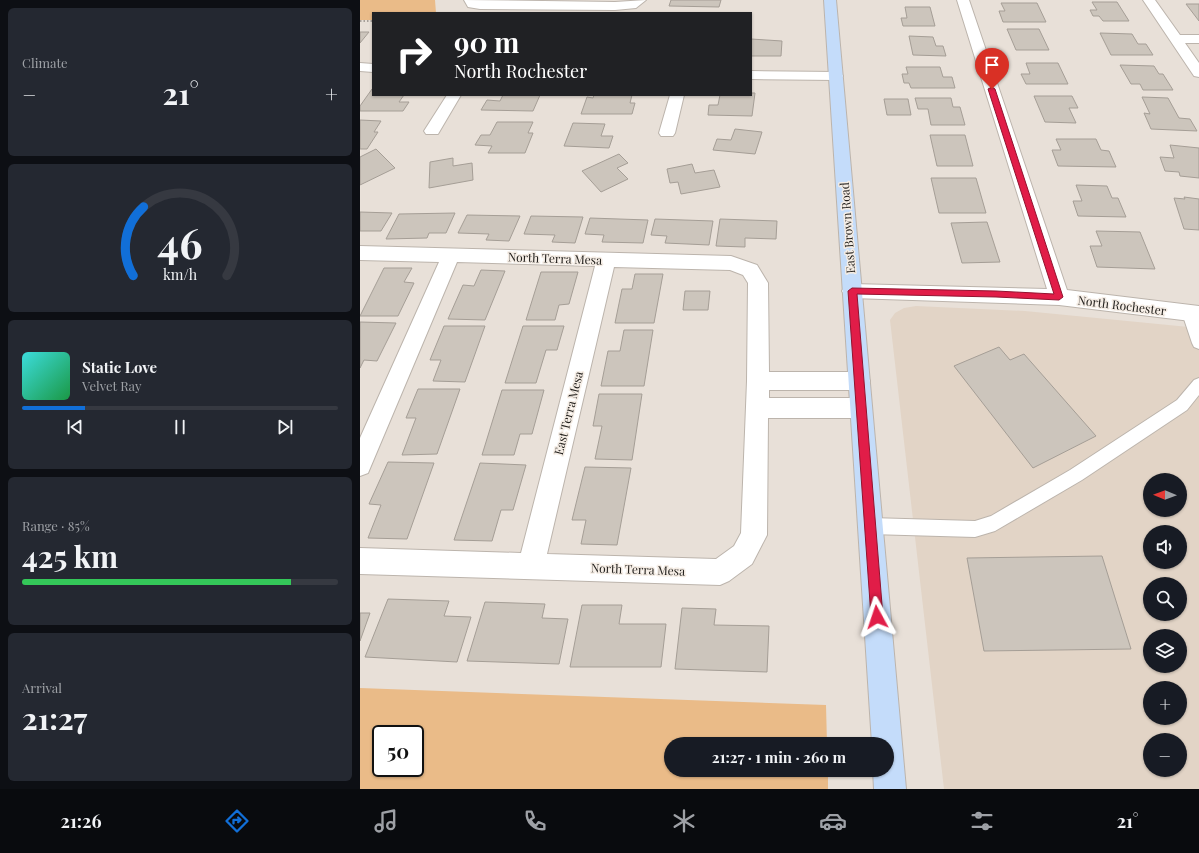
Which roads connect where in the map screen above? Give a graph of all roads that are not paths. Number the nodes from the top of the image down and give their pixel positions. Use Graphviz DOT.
graph roads {
  1 [pos="830,0"];
  2 [pos="963,0"];
  3 [pos="1149,0"];
  4 [pos="639,1"];
  5 [pos="471,2"];
  6 [pos="1176,39"];
  7 [pos="1199,39"];
  8 [pos="360,67"];
  9 [pos="372,68"];
  10 [pos="1199,73"];
  11 [pos="752,75"];
  12 [pos="836,76"];
  13 [pos="453,96"];
  14 [pos="677,96"];
  15 [pos="432,131"];
  16 [pos="667,133"];
  17 [pos="360,253"];
  18 [pos="451,255"];
  19 [pos="606,259"];
  20 [pos="852,291"];
  21 [pos="1059,297"];
  22 [pos="1194,314"];
  23 [pos="1199,343"];
  24 [pos="758,381"];
  25 [pos="859,381"];
  26 [pos="1199,384"];
  27 [pos="758,408"];
  28 [pos="861,408"];
  29 [pos="360,465"];
  30 [pos="870,526"];
  31 [pos="360,561"];
  32 [pos="531,566"];
  33 [pos="886,737"];
  34 [pos="889,777"];
  35 [pos="890,789"];
  1 -- 12 [label="main road, East Brown Road"];
  2 -- 21 [label="street"];
  3 -- 6 [label="street"];
  4 -- 5 [label="street"];
  6 -- 7 [label="street"];
  6 -- 10 [label="street"];
  8 -- 9 [label="street"];
  11 -- 12 [label="street"];
  12 -- 20 [label="main road, East Brown Road"];
  13 -- 15 [label="street"];
  14 -- 16 [label="street"];
  17 -- 18 [label="street, North Terra Mesa"];
  18 -- 19 [label="street, North Terra Mesa"];
  18 -- 29 [label="street"];
  19 -- 24 [label="street, North Terra Mesa"];
  19 -- 32 [label="street, East Terra Mesa"];
  20 -- 21 [label="street, North Rochester"];
  20 -- 25 [label="main road, East Brown Road"];
  21 -- 22 [label="street, North Rochester"];
  22 -- 23 [label="lane"];
  24 -- 25 [label="street"];
  24 -- 27 [label="street"];
  25 -- 28 [label="main road, East Brown Road"];
  26 -- 30 [label="lane"];
  27 -- 28 [label="street"];
  27 -- 32 [label="street, North Terra Mesa"];
  28 -- 30 [label="main road, East Brown Road"];
  30 -- 33 [label="main road, East Brown Road"];
  31 -- 32 [label="street, North Terra Mesa"];
  34 -- 35 [label="main road, East Brown Road"];
}
